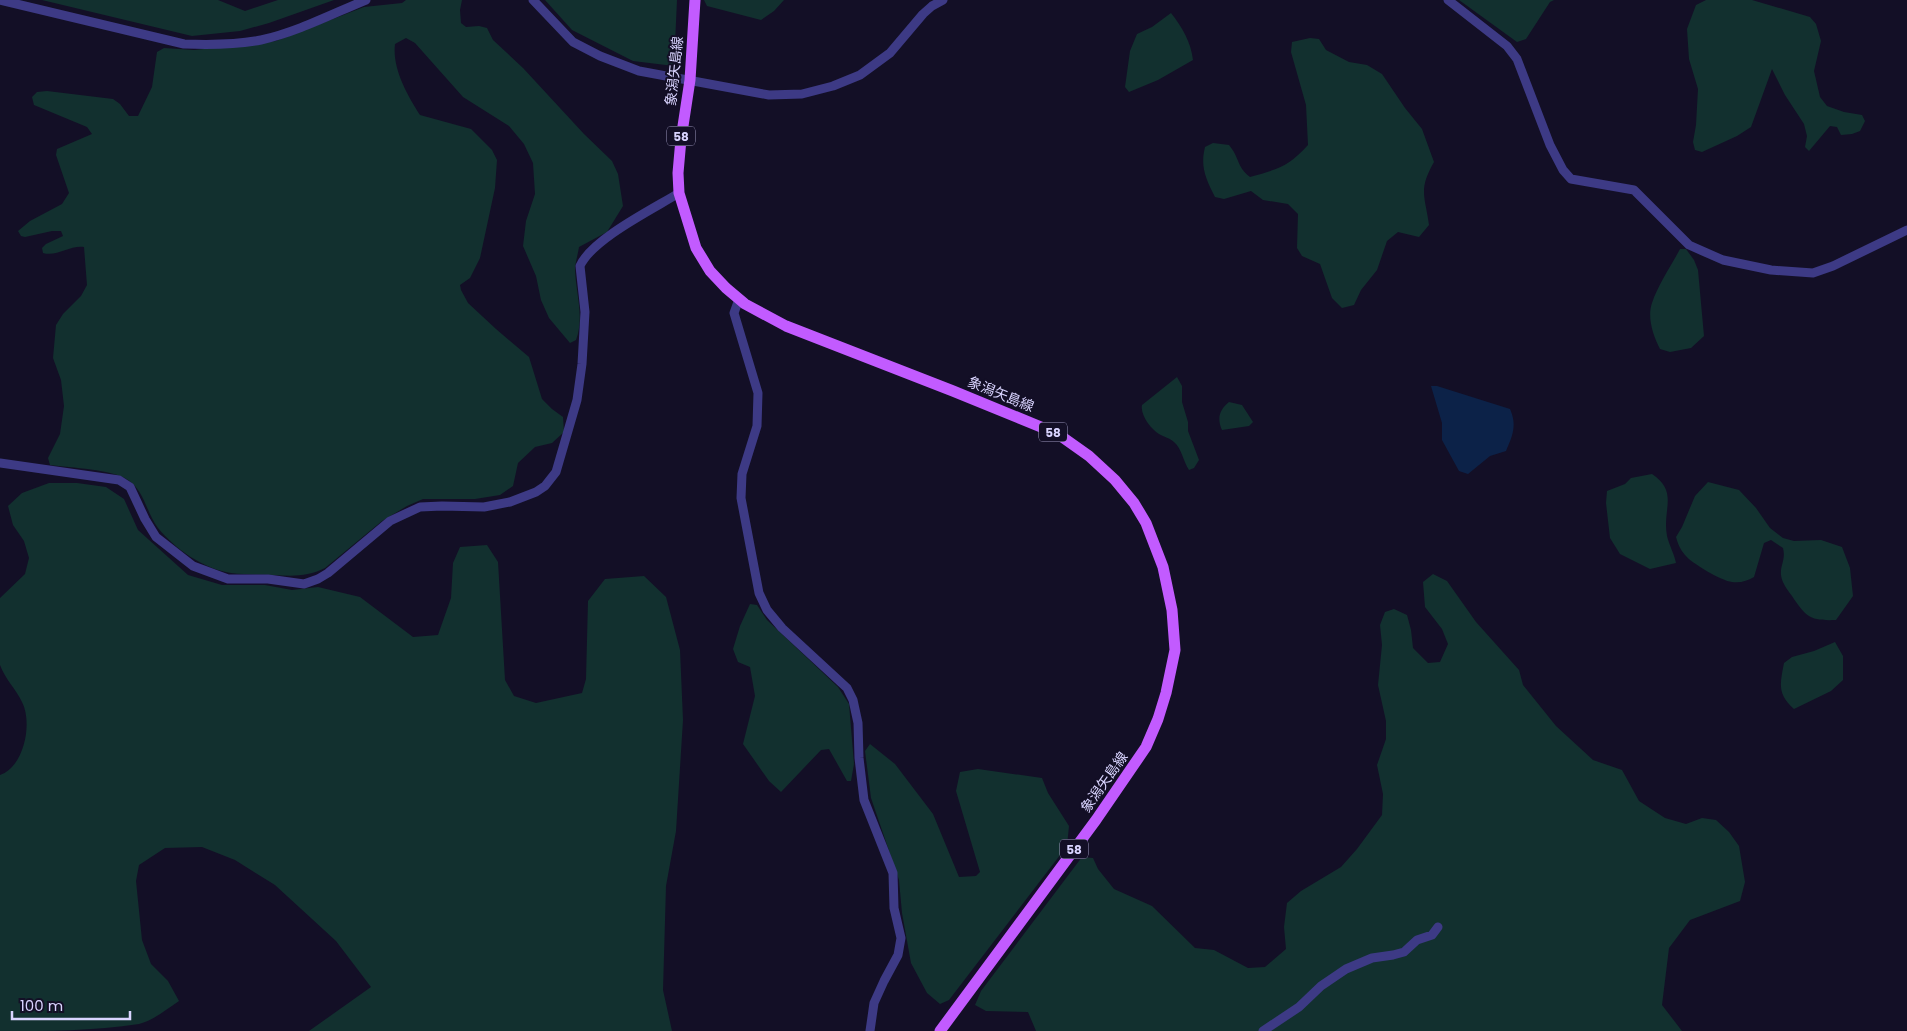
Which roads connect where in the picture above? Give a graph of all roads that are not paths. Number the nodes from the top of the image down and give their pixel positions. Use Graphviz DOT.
graph roads {
  1 [pos="0,0"];
  2 [pos="366,0"];
  3 [pos="533,0"];
  4 [pos="695,0"];
  5 [pos="943,0"];
  6 [pos="1448,0"];
  7 [pos="690,80"];
  8 [pos="679,193"];
  9 [pos="1907,230"];
  10 [pos="739,299"];
  11 [pos="0,464"];
  12 [pos="1438,926"];
  13 [pos="870,1031"];
  14 [pos="940,1031"];
  15 [pos="1263,1031"];
  1 -- 2 [label="street"];
  3 -- 7 [label="street"];
  4 -- 7 [label="main road, 象潟矢島線 / 58"];
  5 -- 7 [label="street"];
  6 -- 9 [label="street"];
  7 -- 8 [label="main road, 象潟矢島線 / 58"];
  8 -- 10 [label="main road, 象潟矢島線 / 58"];
  8 -- 11 [label="street"];
  10 -- 13 [label="street"];
  10 -- 14 [label="main road, 象潟矢島線 / 58"];
  12 -- 15 [label="street"];
}
